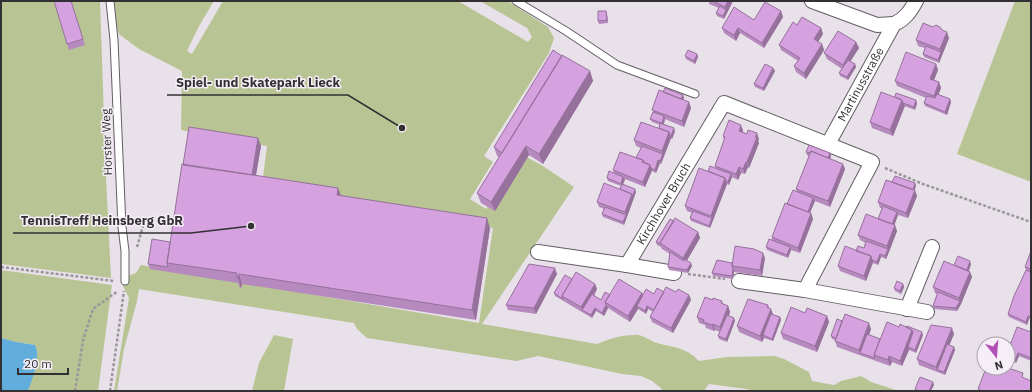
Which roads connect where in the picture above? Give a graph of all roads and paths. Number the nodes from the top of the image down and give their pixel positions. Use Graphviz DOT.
graph roads {
  1 [pos="110,1"];
  2 [pos="516,1"];
  3 [pos="812,1"];
  4 [pos="916,1"];
  5 [pos="894,24"];
  6 [pos="695,94"];
  7 [pos="828,144"];
  8 [pos="872,162"];
  9 [pos="145,219"];
  10 [pos="1031,222"];
  11 [pos="932,247"];
  12 [pos="124,251"];
  13 [pos="538,252"];
  14 [pos="627,265"];
  15 [pos="1,267"];
  16 [pos="674,272"];
  17 [pos="739,281"];
  18 [pos="124,284"];
  19 [pos="805,290"];
  20 [pos="907,309"];
  21 [pos="927,312"];
  22 [pos="75,391"];
  23 [pos="110,391"];
  1 -- 12 [label="lane, Horster Weg"];
  2 -- 6 [label="lane"];
  3 -- 5 [label="street"];
  4 -- 5 [label="street, Martinusstraße"];
  5 -- 7 [label="street, Martinusstraße"];
  7 -- 8 [label="street"];
  7 -- 14 [label="street, Kirchhover Bruch"];
  8 -- 10 [label="path"];
  8 -- 19 [label="street"];
  9 -- 12 [label="path"];
  11 -- 20 [label="street"];
  12 -- 18 [label="lane, Horster Weg"];
  13 -- 14 [label="street"];
  14 -- 16 [label="street"];
  15 -- 18 [label="path"];
  16 -- 17 [label="path"];
  17 -- 19 [label="street"];
  18 -- 22 [label="path"];
  18 -- 23 [label="path"];
  19 -- 20 [label="street"];
  20 -- 21 [label="street"];
}
